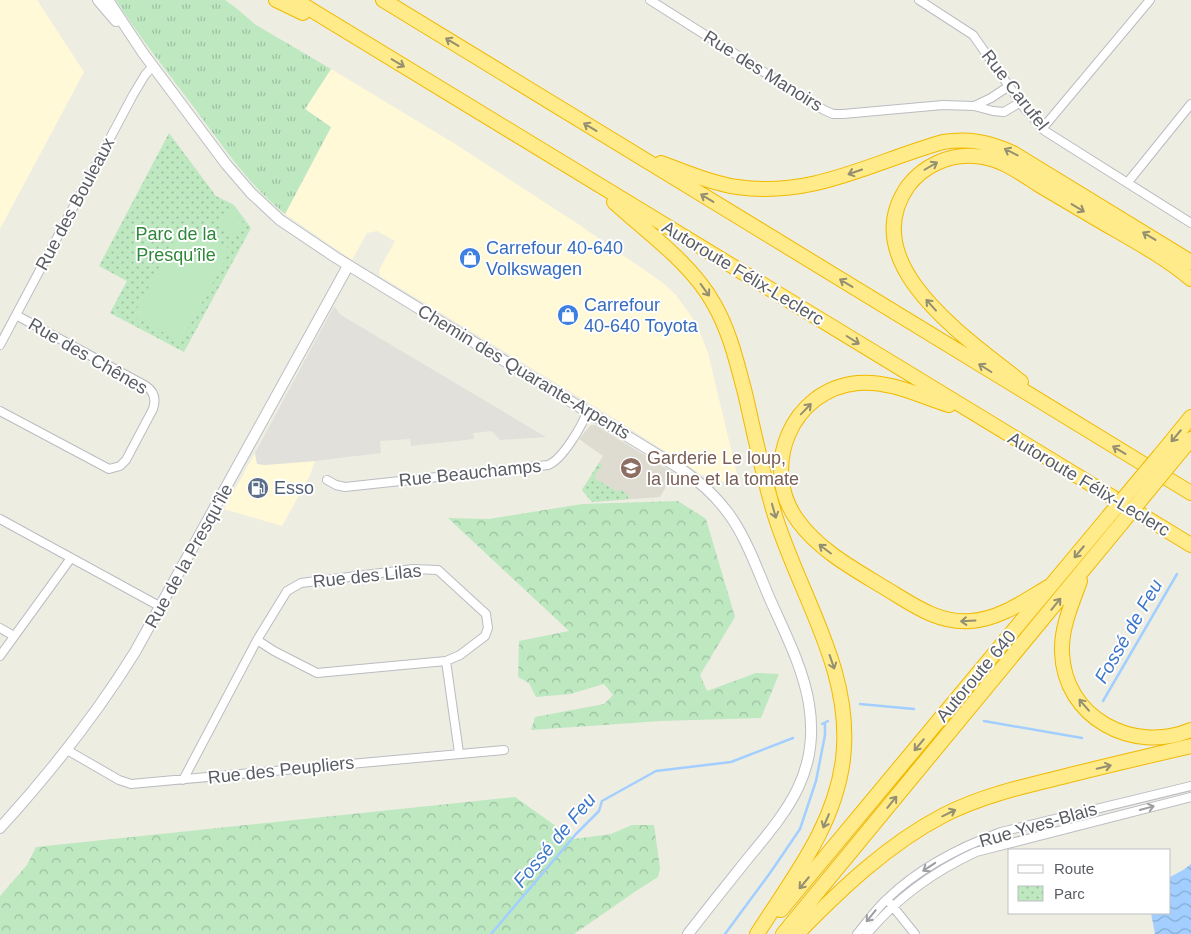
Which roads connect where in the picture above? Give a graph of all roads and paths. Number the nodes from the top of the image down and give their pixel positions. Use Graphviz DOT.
graph roads {
  1 [pos="98,0"];
  2 [pos="108,0"];
  3 [pos="276,0"];
  4 [pos="295,0"];
  5 [pos="383,0"];
  6 [pos="650,0"];
  7 [pos="919,0"];
  8 [pos="1150,0"];
  9 [pos="356,37"];
  10 [pos="140,49"];
  11 [pos="153,66"];
  12 [pos="1009,86"];
  13 [pos="1021,102"];
  14 [pos="1191,104"];
  15 [pos="974,106"];
  16 [pos="1042,129"];
  17 [pos="632,152"];
  18 [pos="587,178"];
  19 [pos="1128,182"];
  20 [pos="1191,222"];
  21 [pos="1191,262"];
  22 [pos="348,266"];
  23 [pos="1191,279"];
  24 [pos="16,315"];
  25 [pos="0,345"];
  26 [pos="0,411"];
  27 [pos="587,411"];
  28 [pos="971,412"];
  29 [pos="1056,412"];
  30 [pos="1191,417"];
  31 [pos="1191,439"];
  32 [pos="1166,458"];
  33 [pos="327,480"];
  34 [pos="1191,493"];
  35 [pos="0,519"];
  36 [pos="1115,521"];
  37 [pos="1190,546"];
  38 [pos="71,558"];
  39 [pos="1083,571"];
  40 [pos="1050,586"];
  41 [pos="161,607"];
  42 [pos="0,628"];
  43 [pos="14,636"];
  44 [pos="257,640"];
  45 [pos="0,656"];
  46 [pos="446,661"];
  47 [pos="1191,730"];
  48 [pos="1191,746"];
  49 [pos="67,750"];
  50 [pos="504,750"];
  51 [pos="459,753"];
  52 [pos="183,780"];
  53 [pos="1191,786"];
  54 [pos="1191,797"];
  55 [pos="0,828"];
  56 [pos="887,899"];
  57 [pos="893,906"];
  58 [pos="688,934"];
  59 [pos="757,934"];
  60 [pos="762,934"];
  61 [pos="784,934"];
  62 [pos="797,934"];
  63 [pos="857,934"];
  64 [pos="867,934"];
  65 [pos="915,934"];
  1 -- 10 [label="street"];
  2 -- 10 [label="street"];
  3 -- 9 [label="highway"];
  4 -- 9 [label="highway, Autoroute Félix-Leclerc"];
  17 -- 5 [label="highway, one-way"];
  6 -- 15 [label="street, Rue des Manoirs"];
  7 -- 12 [label="street, Rue Carufel"];
  8 -- 16 [label="street"];
  9 -- 18 [label="highway, Autoroute Félix-Leclerc, one-way"];
  10 -- 11 [label="street, Chemin des Quarante-Arpents"];
  11 -- 22 [label="street, Chemin des Quarante-Arpents"];
  11 -- 24 [label="street, Rue des Bouleaux"];
  12 -- 13 [label="street, Rue Carufel"];
  12 -- 15 [label="street, Rue des Manoirs"];
  13 -- 15 [label="street, Rue des Manoirs"];
  13 -- 16 [label="street, Rue Carufel"];
  14 -- 19 [label="street"];
  16 -- 19 [label="street, Rue Carufel"];
  21 -- 17 [label="highway, one-way"];
  29 -- 17 [label="highway, one-way"];
  18 -- 28 [label="highway, Autoroute Félix-Leclerc, one-way"];
  18 -- 59 [label="highway, one-way"];
  19 -- 20 [label="street, Rue Carufel"];
  22 -- 27 [label="street, Chemin des Quarante-Arpents"];
  22 -- 41 [label="street, Rue de la Presqu'île"];
  29 -- 23 [label="highway, one-way"];
  24 -- 25 [label="street, Rue des Bouleaux"];
  24 -- 26 [label="street, Rue des Chênes"];
  27 -- 33 [label="street, Rue Beauchamps"];
  27 -- 58 [label="street, Chemin des Quarante-Arpents"];
  28 -- 37 [label="highway, Autoroute Félix-Leclerc"];
  40 -- 28 [label="highway, one-way"];
  34 -- 29 [label="highway, one-way"];
  30 -- 32 [label="highway, Autoroute 640, one-way"];
  31 -- 32 [label="highway, Autoroute 640"];
  32 -- 36 [label="highway, Autoroute 640, bridge"];
  35 -- 38 [label="street"];
  36 -- 39 [label="highway, Autoroute 640"];
  36 -- 40 [label="highway, Autoroute 640, one-way"];
  38 -- 41 [label="street"];
  38 -- 43 [label="street"];
  47 -- 39 [label="highway, one-way"];
  61 -- 39 [label="highway, Autoroute 640, one-way"];
  40 -- 60 [label="highway, Autoroute 640, one-way"];
  41 -- 49 [label="street, Rue de la Presqu'île"];
  42 -- 43 [label="street"];
  43 -- 45 [label="street"];
  44 -- 46 [label="street"];
  44 -- 46 [label="street, Rue des Lilas"];
  44 -- 52 [label="street, Rue des Lilas"];
  46 -- 51 [label="street"];
  62 -- 48 [label="highway, one-way"];
  49 -- 52 [label="street, Rue des Peupliers"];
  49 -- 55 [label="street, Rue de la Presqu'île"];
  50 -- 51 [label="street, Rue des Peupliers"];
  51 -- 52 [label="street, Rue des Peupliers"];
  53 -- 56 [label="street, Rue Yves-Blais, one-way"];
  57 -- 54 [label="street, Rue Yves-Blais, one-way"];
  56 -- 57 [label="street"];
  56 -- 63 [label="street, Rue Yves-Blais, one-way"];
  57 -- 64 [label="street, Rue Yves-Blais"];
  57 -- 65 [label="street"];
}
